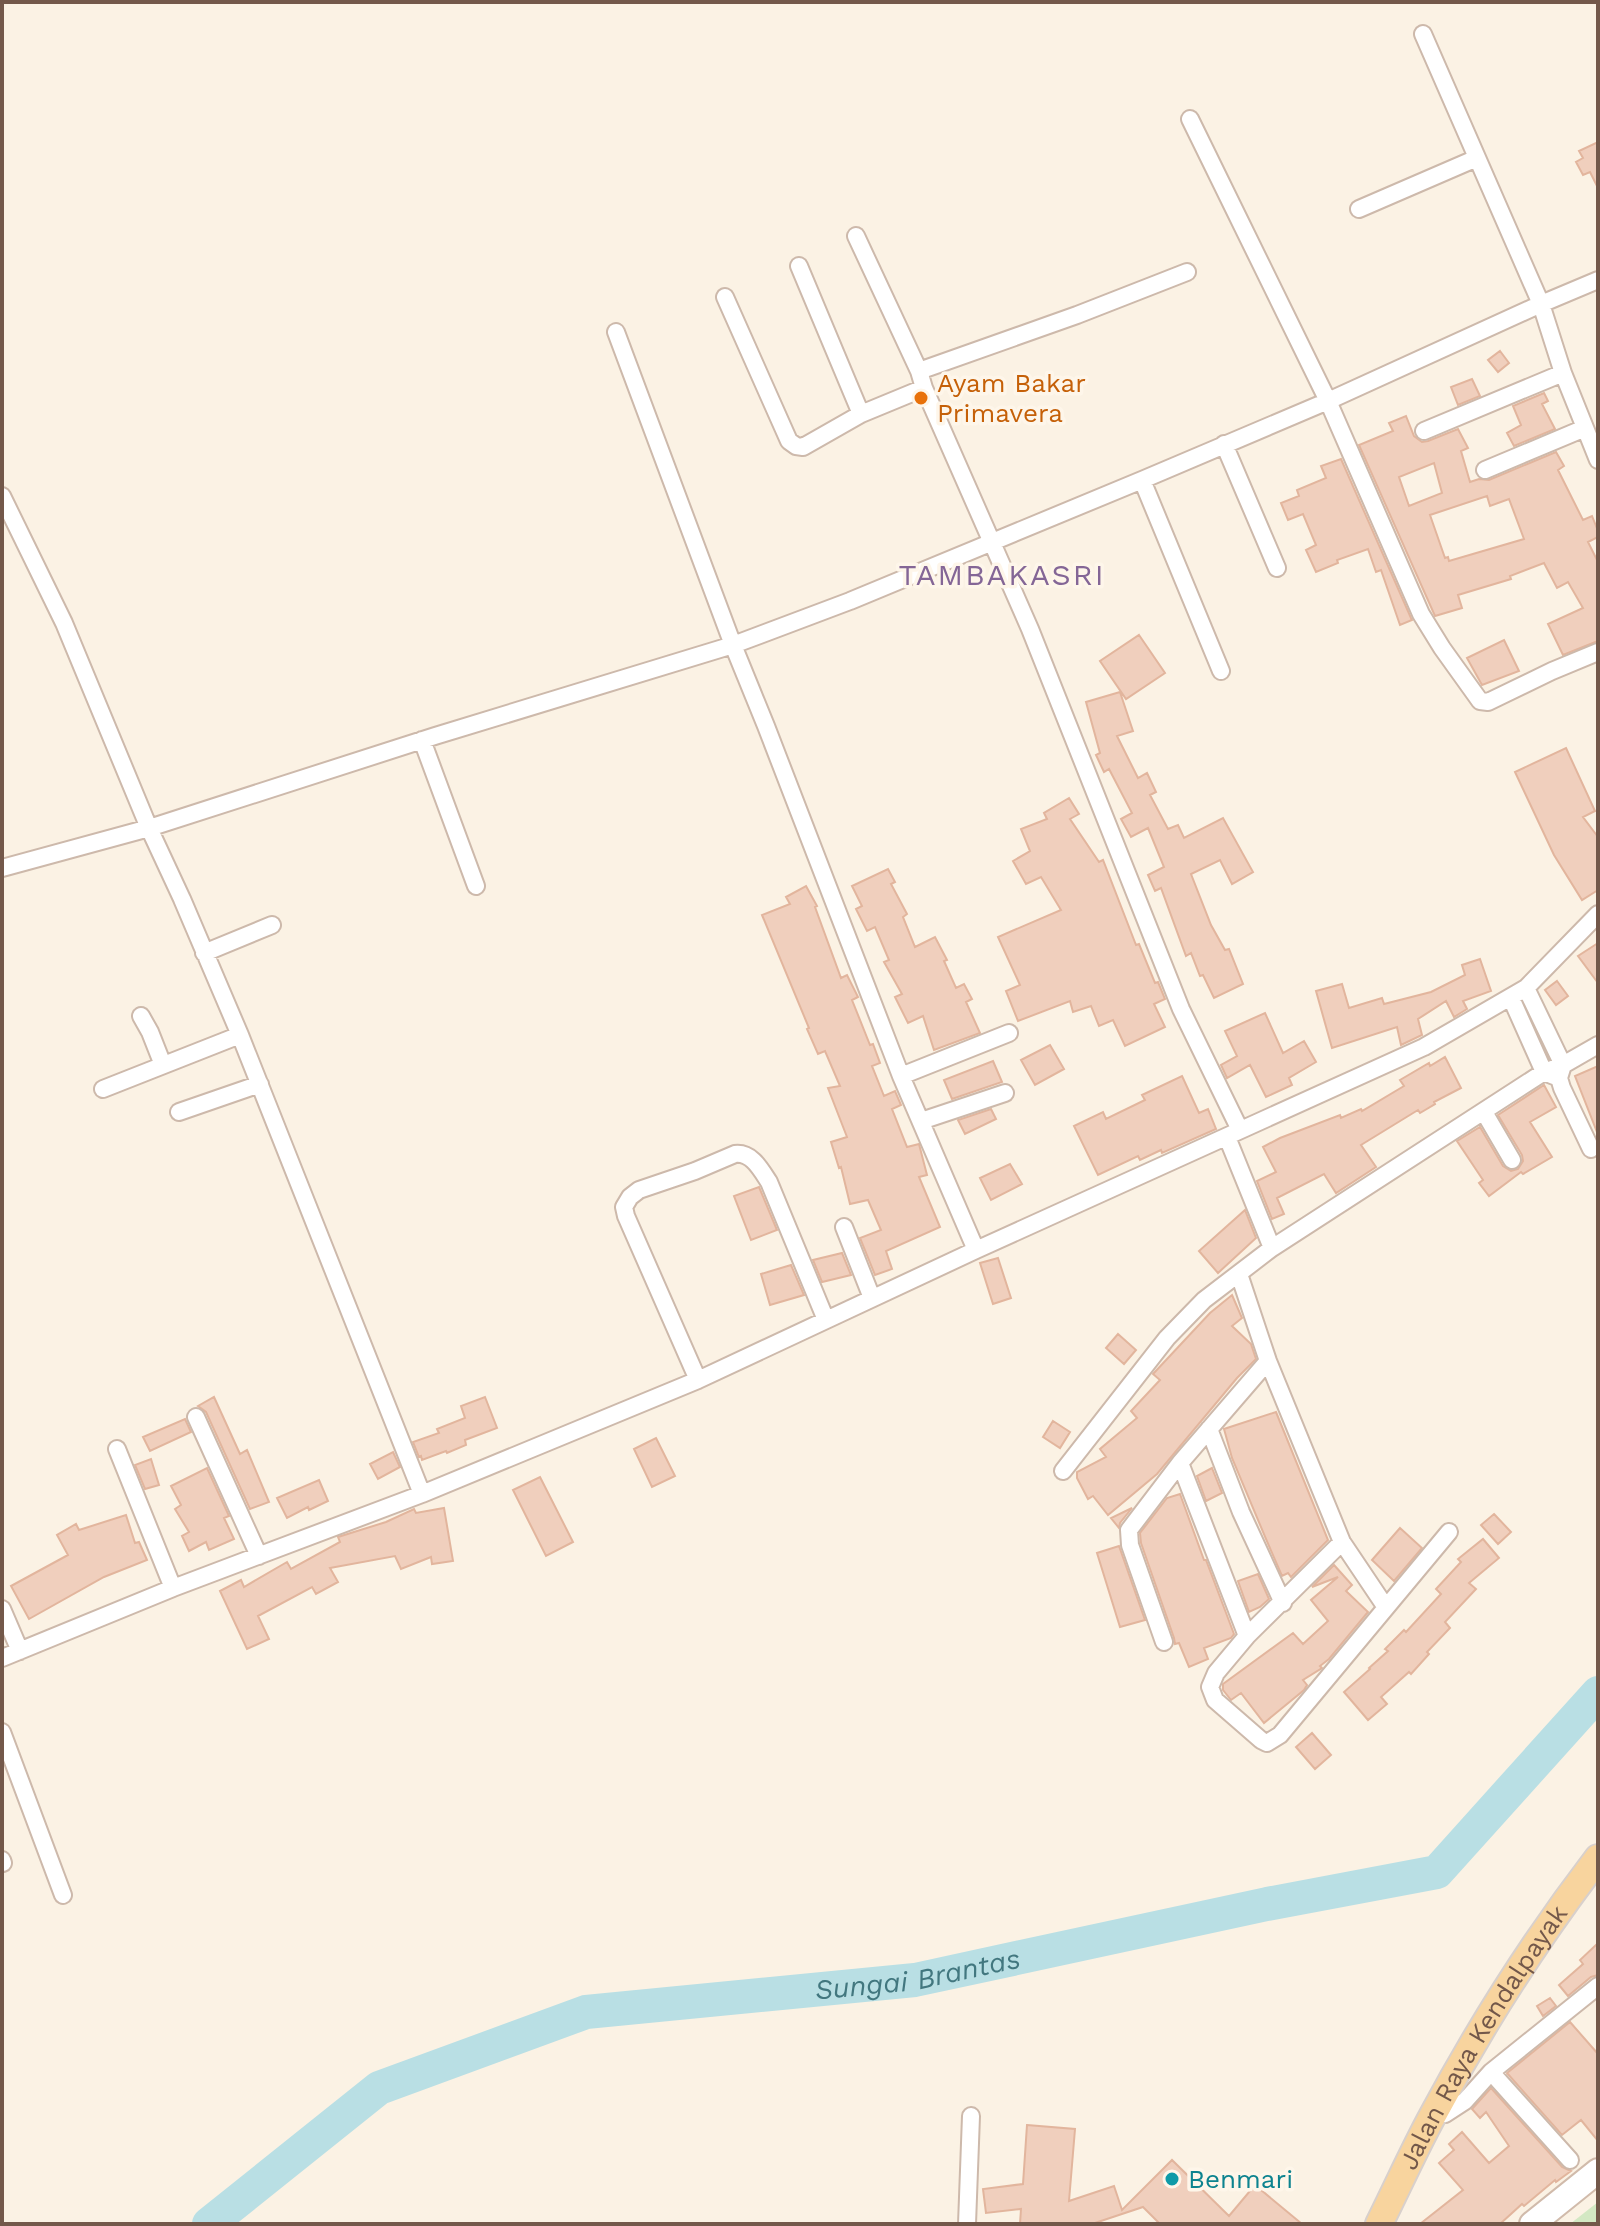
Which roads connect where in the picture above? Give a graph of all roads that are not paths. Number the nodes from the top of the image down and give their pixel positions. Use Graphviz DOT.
graph roads {
  1 [pos="1423,34"];
  2 [pos="1190,119"];
  3 [pos="1477,158"];
  4 [pos="1359,209"];
  5 [pos="856,236"];
  6 [pos="799,266"];
  7 [pos="1187,272"];
  8 [pos="1598,280"];
  9 [pos="725,297"];
  10 [pos="1541,304"];
  11 [pos="616,332"];
  12 [pos="919,371"];
  13 [pos="1563,373"];
  14 [pos="924,388"];
  15 [pos="1328,401"];
  16 [pos="861,414"];
  17 [pos="1585,428"];
  18 [pos="1424,431"];
  19 [pos="1224,444"];
  20 [pos="1598,460"];
  21 [pos="1485,470"];
  22 [pos="1142,480"];
  23 [pos="2,496"];
  24 [pos="993,543"];
  25 [pos="1277,568"];
  26 [pos="733,645"];
  27 [pos="1598,652"];
  28 [pos="1221,671"];
  29 [pos="422,740"];
  30 [pos="149,828"];
  31 [pos="2,868"];
  32 [pos="476,886"];
  33 [pos="1598,914"];
  34 [pos="272,925"];
  35 [pos="204,953"];
  36 [pos="1526,988"];
  37 [pos="1511,998"];
  38 [pos="141,1016"];
  39 [pos="1009,1033"];
  40 [pos="240,1035"];
  41 [pos="1598,1045"];
  42 [pos="163,1065"];
  43 [pos="1555,1072"];
  44 [pos="901,1076"];
  45 [pos="260,1084"];
  46 [pos="103,1089"];
  47 [pos="1005,1093"];
  48 [pos="179,1112"];
  49 [pos="1484,1112"];
  50 [pos="921,1121"];
  51 [pos="1234,1134"];
  52 [pos="1591,1149"];
  53 [pos="1512,1160"];
  54 [pos="844,1227"];
  55 [pos="1272,1248"];
  56 [pos="976,1250"];
  57 [pos="1239,1274"];
  58 [pos="872,1298"];
  59 [pos="826,1320"];
  60 [pos="1268,1361"];
  61 [pos="698,1380"];
  62 [pos="196,1417"];
  63 [pos="1209,1429"];
  64 [pos="117,1449"];
  65 [pos="1180,1463"];
  66 [pos="1063,1471"];
  67 [pos="422,1494"];
  68 [pos="1449,1532"];
  69 [pos="1342,1542"];
  70 [pos="259,1556"];
  71 [pos="173,1588"];
  72 [pos="1283,1603"];
  73 [pos="1385,1606"];
  74 [pos="2,1609"];
  75 [pos="1247,1636"];
  76 [pos="1164,1642"];
  77 [pos="20,1651"];
  78 [pos="2,1658"];
  79 [pos="2,1732"];
  80 [pos="1598,1858"];
  81 [pos="63,1895"];
  82 [pos="1598,1986"];
  83 [pos="1491,2072"];
  84 [pos="1433,2114"];
  85 [pos="971,2116"];
  86 [pos="1570,2160"];
  87 [pos="1598,2171"];
  88 [pos="967,2224"];
  89 [pos="1379,2224"];
  90 [pos="1532,2224"];
  1 -- 3 [label="street"];
  2 -- 15 [label="street"];
  3 -- 4 [label="street"];
  3 -- 10 [label="street"];
  5 -- 12 [label="street"];
  6 -- 16 [label="street"];
  7 -- 12 [label="street"];
  8 -- 10 [label="street"];
  9 -- 16 [label="street"];
  10 -- 13 [label="street"];
  10 -- 15 [label="street"];
  11 -- 26 [label="street"];
  12 -- 14 [label="street"];
  13 -- 17 [label="street"];
  13 -- 18 [label="street"];
  14 -- 16 [label="street"];
  14 -- 24 [label="street"];
  15 -- 19 [label="street"];
  15 -- 27 [label="street"];
  17 -- 20 [label="street"];
  17 -- 21 [label="street"];
  19 -- 22 [label="street"];
  19 -- 25 [label="street"];
  22 -- 24 [label="street"];
  22 -- 28 [label="street"];
  23 -- 30 [label="street"];
  24 -- 26 [label="street"];
  24 -- 51 [label="street"];
  26 -- 29 [label="street"];
  26 -- 44 [label="street"];
  29 -- 30 [label="street"];
  29 -- 32 [label="street"];
  30 -- 31 [label="street"];
  30 -- 35 [label="street"];
  33 -- 36 [label="street"];
  34 -- 35 [label="street"];
  35 -- 40 [label="street"];
  36 -- 37 [label="street"];
  36 -- 43 [label="street"];
  37 -- 43 [label="street"];
  37 -- 51 [label="street"];
  38 -- 42 [label="street"];
  39 -- 44 [label="street"];
  40 -- 42 [label="street"];
  40 -- 45 [label="street"];
  41 -- 43 [label="street"];
  42 -- 46 [label="street"];
  43 -- 49 [label="street"];
  43 -- 52 [label="street"];
  44 -- 50 [label="street"];
  45 -- 48 [label="street"];
  45 -- 67 [label="street"];
  47 -- 50 [label="street"];
  49 -- 53 [label="street"];
  49 -- 55 [label="street"];
  50 -- 56 [label="street"];
  51 -- 55 [label="street"];
  51 -- 56 [label="street"];
  54 -- 58 [label="street"];
  55 -- 57 [label="street"];
  56 -- 58 [label="street"];
  57 -- 60 [label="street"];
  57 -- 66 [label="street"];
  58 -- 59 [label="street"];
  59 -- 61 [label="street"];
  59 -- 61 [label="street"];
  60 -- 63 [label="street"];
  60 -- 69 [label="street"];
  61 -- 67 [label="street"];
  62 -- 70 [label="street"];
  63 -- 65 [label="street"];
  63 -- 72 [label="street"];
  64 -- 71 [label="street"];
  65 -- 75 [label="street"];
  65 -- 76 [label="street"];
  67 -- 70 [label="street"];
  68 -- 73 [label="street"];
  69 -- 72 [label="street"];
  69 -- 73 [label="street"];
  70 -- 71 [label="street"];
  71 -- 77 [label="street"];
  72 -- 75 [label="street"];
  73 -- 75 [label="street"];
  74 -- 77 [label="street"];
  77 -- 78 [label="street"];
  79 -- 81 [label="street"];
  80 -- 84 [label="main road, Jalan Raya Kendalpayak"];
  82 -- 83 [label="street"];
  83 -- 84 [label="street"];
  83 -- 86 [label="street"];
  84 -- 89 [label="main road, Jalan Raya Kendalpayak"];
  85 -- 88 [label="street"];
  87 -- 90 [label="main road"];
}
